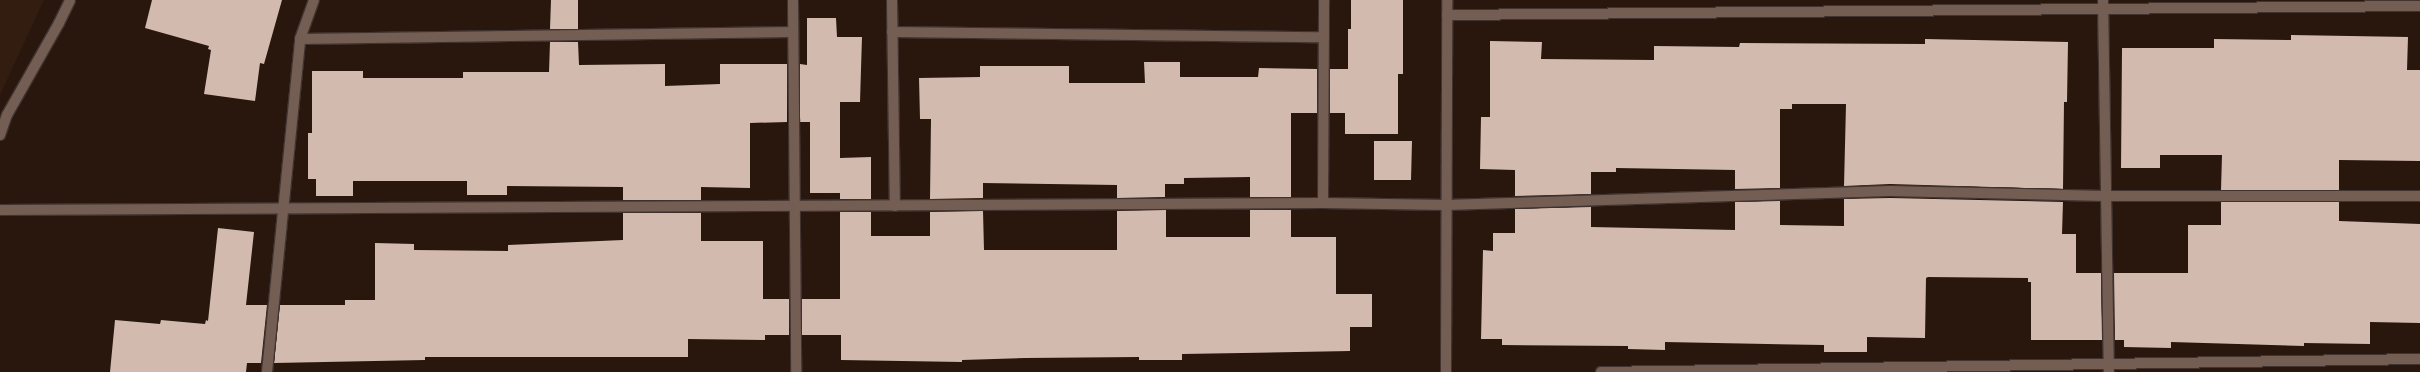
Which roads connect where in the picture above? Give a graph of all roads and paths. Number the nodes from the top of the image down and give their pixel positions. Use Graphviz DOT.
graph roads {
  1 [pos="70,0"];
  2 [pos="314,0"];
  3 [pos="793,0"];
  4 [pos="892,0"];
  5 [pos="1324,0"];
  6 [pos="1447,0"];
  7 [pos="2103,4"];
  8 [pos="2420,6"];
  9 [pos="1447,15"];
  10 [pos="793,32"];
  11 [pos="892,32"];
  12 [pos="1324,37"];
  13 [pos="300,39"];
  14 [pos="0,135"];
  15 [pos="2105,196"];
  16 [pos="2420,196"];
  17 [pos="1323,203"];
  18 [pos="1446,205"];
  19 [pos="895,206"];
  20 [pos="795,207"];
  21 [pos="0,210"];
  22 [pos="282,210"];
  23 [pos="2420,359"];
  24 [pos="2108,367"];
  25 [pos="267,372"];
  26 [pos="796,372"];
  27 [pos="1446,372"];
  28 [pos="1601,372"];
  1 -- 14 [label="street"];
  2 -- 13 [label="street"];
  3 -- 10 [label="street"];
  4 -- 11 [label="street"];
  5 -- 12 [label="street"];
  6 -- 9 [label="street"];
  7 -- 8 [label="street"];
  7 -- 9 [label="street"];
  7 -- 15 [label="street"];
  9 -- 18 [label="street"];
  10 -- 13 [label="street"];
  10 -- 20 [label="street"];
  11 -- 12 [label="street"];
  11 -- 19 [label="street"];
  12 -- 17 [label="street"];
  13 -- 22 [label="street"];
  15 -- 16 [label="street"];
  15 -- 18 [label="street"];
  15 -- 24 [label="street"];
  17 -- 18 [label="street"];
  17 -- 19 [label="street"];
  18 -- 27 [label="street"];
  19 -- 20 [label="street"];
  20 -- 22 [label="street"];
  20 -- 26 [label="street"];
  21 -- 22 [label="street"];
  22 -- 25 [label="street"];
  23 -- 24 [label="street"];
  24 -- 28 [label="street"];
}
